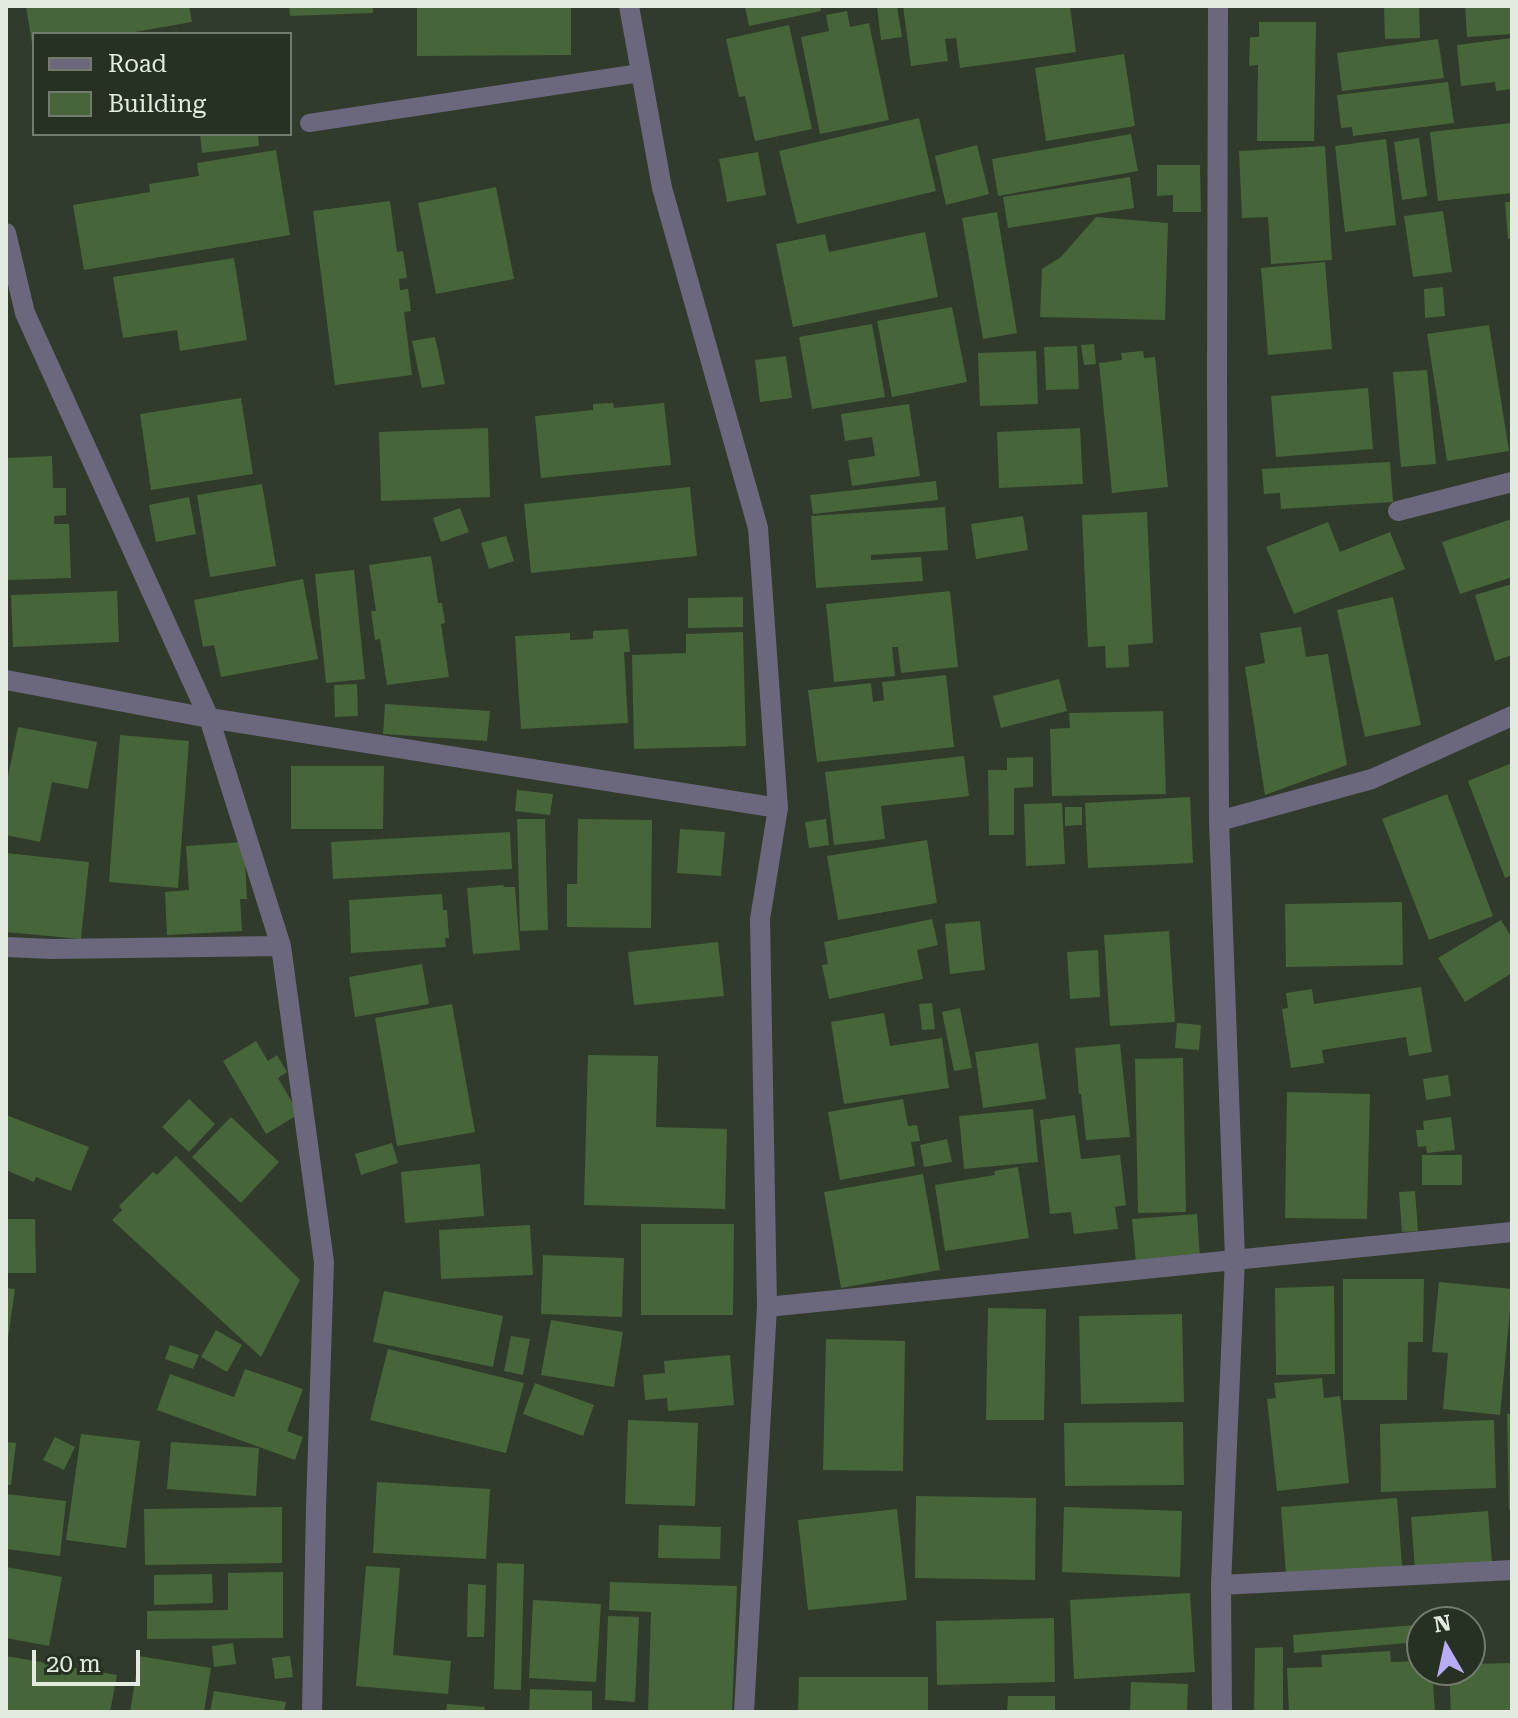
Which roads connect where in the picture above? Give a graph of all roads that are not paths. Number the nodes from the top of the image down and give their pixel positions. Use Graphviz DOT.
graph roads {
  1 [pos="629,6"];
  2 [pos="1218,6"];
  3 [pos="640,73"];
  4 [pos="309,123"];
  5 [pos="6,233"];
  6 [pos="1512,482"];
  7 [pos="1398,511"];
  8 [pos="6,680"];
  9 [pos="1512,716"];
  10 [pos="209,718"];
  11 [pos="778,808"];
  12 [pos="1219,821"];
  13 [pos="281,946"];
  14 [pos="6,947"];
  15 [pos="1512,1232"];
  16 [pos="1235,1259"];
  17 [pos="767,1307"];
  18 [pos="1512,1570"];
  19 [pos="1221,1585"];
  20 [pos="312,1712"];
  21 [pos="744,1712"];
  22 [pos="1222,1712"];
  1 -- 3 [label="street"];
  2 -- 12 [label="street"];
  3 -- 4 [label="lane"];
  3 -- 11 [label="street"];
  5 -- 10 [label="street"];
  6 -- 7 [label="street"];
  8 -- 10 [label="street"];
  9 -- 12 [label="street"];
  10 -- 11 [label="street"];
  10 -- 13 [label="street"];
  11 -- 17 [label="street"];
  12 -- 16 [label="street"];
  13 -- 14 [label="street"];
  13 -- 20 [label="street"];
  15 -- 16 [label="street"];
  16 -- 17 [label="street"];
  16 -- 19 [label="street"];
  17 -- 21 [label="street"];
  18 -- 19 [label="street"];
  19 -- 22 [label="street"];
}
